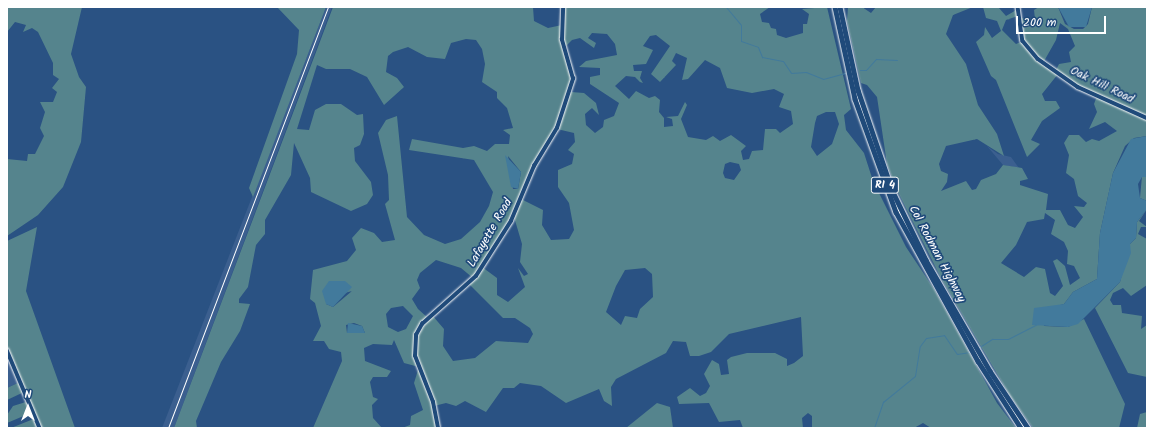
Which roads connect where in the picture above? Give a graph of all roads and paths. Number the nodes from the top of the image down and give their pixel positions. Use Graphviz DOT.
graph roads {
  1 [pos="563,7"];
  2 [pos="835,7"];
  3 [pos="840,7"];
  4 [pos="1018,7"];
  5 [pos="1147,118"];
  6 [pos="7,350"];
  7 [pos="975,350"];
  8 [pos="40,428"];
  9 [pos="438,428"];
  10 [pos="1021,428"];
  11 [pos="1028,428"];
  1 -- 9 [label="street, Lafayette Road"];
  2 -- 7 [label="highway, Col Rodman Highway / RI 4"];
  3 -- 7 [label="highway, Col Rodman Highway / RI 4"];
  4 -- 5 [label="street, Oak Hill Road"];
  6 -- 8 [label="street"];
  7 -- 10 [label="highway, Col Rodman Highway / RI 4"];
  7 -- 11 [label="highway, Col Rodman Highway / RI 4"];
}
